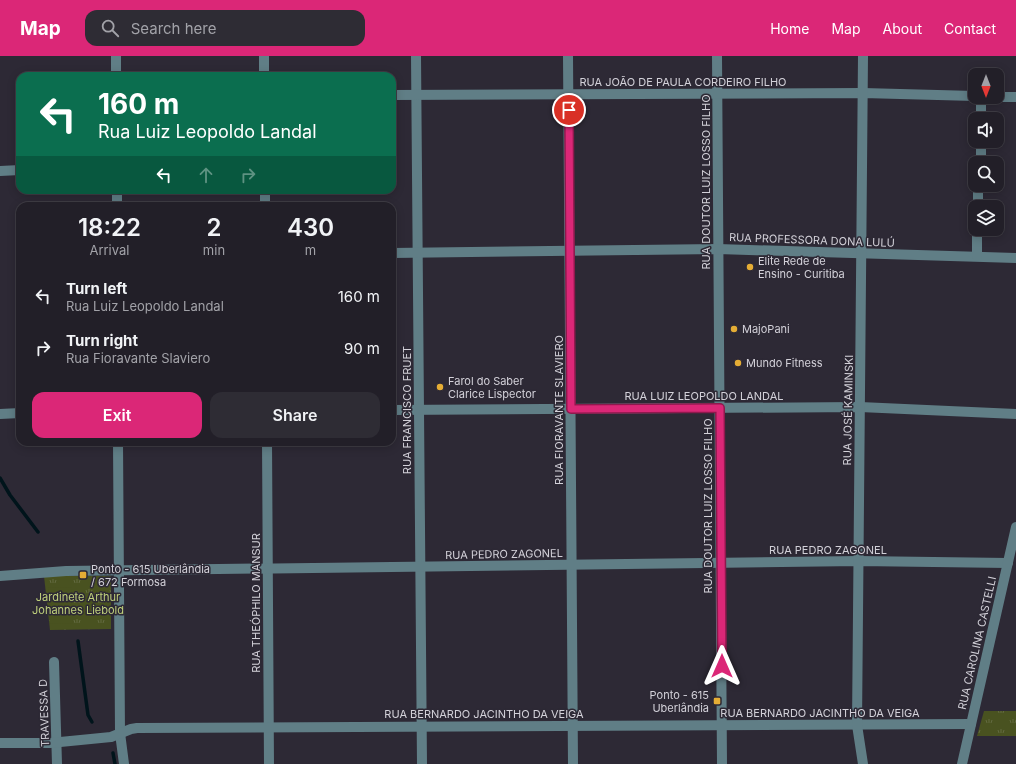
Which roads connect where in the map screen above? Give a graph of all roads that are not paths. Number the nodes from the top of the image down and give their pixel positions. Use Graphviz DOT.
graph roads {
  1 [pos="116,56"];
  2 [pos="264,56"];
  3 [pos="416,56"];
  4 [pos="568,56"];
  5 [pos="717,56"];
  6 [pos="864,56"];
  7 [pos="116,72"];
  8 [pos="264,72"];
  9 [pos="863,93"];
  10 [pos="568,94"];
  11 [pos="717,94"];
  12 [pos="396,95"];
  13 [pos="416,95"];
  14 [pos="968,96"];
  15 [pos="1004,97"];
  16 [pos="1016,97"];
  17 [pos="0,170"];
  18 [pos="16,170"];
  19 [pos="977,236"];
  20 [pos="718,249"];
  21 [pos="570,251"];
  22 [pos="417,252"];
  23 [pos="396,253"];
  24 [pos="862,253"];
  25 [pos="977,256"];
  26 [pos="1016,258"];
  27 [pos="860,407"];
  28 [pos="720,408"];
  29 [pos="571,409"];
  30 [pos="396,410"];
  31 [pos="419,410"];
  32 [pos="16,413"];
  33 [pos="0,414"];
  34 [pos="1016,414"];
  35 [pos="118,446"];
  36 [pos="267,446"];
  37 [pos="1016,527"];
  38 [pos="1013,551"];
  39 [pos="859,561"];
  40 [pos="721,563"];
  41 [pos="1008,563"];
  42 [pos="572,565"];
  43 [pos="420,567"];
  44 [pos="268,568"];
  45 [pos="119,570"];
  46 [pos="0,576"];
  47 [pos="54,662"];
  48 [pos="971,724"];
  49 [pos="722,725"];
  50 [pos="857,725"];
  51 [pos="421,726"];
  52 [pos="573,726"];
  53 [pos="269,727"];
  54 [pos="120,733"];
  55 [pos="0,742"];
  56 [pos="57,742"];
  57 [pos="57,764"];
  58 [pos="124,764"];
  59 [pos="269,764"];
  60 [pos="422,764"];
  61 [pos="573,764"];
  62 [pos="722,764"];
  63 [pos="863,764"];
  64 [pos="962,764"];
  1 -- 7 [label="street"];
  2 -- 8 [label="street"];
  3 -- 13 [label="street, RUA FRANCISCO FRUET"];
  4 -- 10 [label="street, RUA FIORAVANTE SLAVIERO"];
  5 -- 11 [label="street, RUA DOUTOR LUIZ LOSSO FILHO"];
  6 -- 9 [label="street, RUA JOSÉ KAMINSKI"];
  9 -- 11 [label="street, RUA JOÃO DE PAULA CORDEIRO FILHO"];
  9 -- 14 [label="street, RUA JOÃO DE PAULA CORDEIRO FILHO"];
  9 -- 24 [label="street, RUA JOSÉ KAMINSKI"];
  10 -- 11 [label="street, RUA JOÃO DE PAULA CORDEIRO FILHO"];
  10 -- 13 [label="street, RUA JOÃO DE PAULA CORDEIRO FILHO"];
  10 -- 21 [label="street, RUA FIORAVANTE SLAVIERO"];
  11 -- 20 [label="street, RUA DOUTOR LUIZ LOSSO FILHO"];
  12 -- 13 [label="street, RUA JOÃO DE PAULA CORDEIRO FILHO"];
  13 -- 22 [label="street, RUA FRANCISCO FRUET"];
  15 -- 16 [label="street"];
  17 -- 18 [label="street"];
  19 -- 25 [label="street"];
  20 -- 21 [label="street, RUA PROFESSORA DONA LULÚ"];
  20 -- 24 [label="street, RUA PROFESSORA DONA LULÚ"];
  20 -- 28 [label="street, RUA DOUTOR LUIZ LOSSO FILHO"];
  21 -- 22 [label="street, RUA PROFESSORA DONA LULÚ"];
  21 -- 29 [label="street, RUA FIORAVANTE SLAVIERO"];
  22 -- 23 [label="street, RUA PROFESSORA DONA LULÚ"];
  22 -- 31 [label="street, RUA FRANCISCO FRUET"];
  24 -- 25 [label="street, RUA PROFESSORA DONA LULÚ"];
  24 -- 27 [label="street, RUA JOSÉ KAMINSKI"];
  25 -- 26 [label="street, RUA PROFESSORA DONA LULÚ"];
  27 -- 28 [label="street, RUA LUIZ LEOPOLDO LANDAL"];
  27 -- 34 [label="street, RUA LUIZ LEOPOLDO LANDAL"];
  27 -- 39 [label="street, RUA JOSÉ KAMINSKI"];
  28 -- 29 [label="street, RUA LUIZ LEOPOLDO LANDAL"];
  28 -- 40 [label="street, RUA DOUTOR LUIZ LOSSO FILHO"];
  29 -- 31 [label="street, RUA LUIZ LEOPOLDO LANDAL"];
  29 -- 42 [label="street, RUA FIORAVANTE SLAVIERO"];
  30 -- 31 [label="street, RUA LUIZ LEOPOLDO LANDAL"];
  31 -- 43 [label="street, RUA FRANCISCO FRUET"];
  32 -- 33 [label="street"];
  35 -- 45 [label="street"];
  36 -- 44 [label="street, RUA THEÓPHILO MANSUR"];
  37 -- 38 [label="street, RUA CAROLINA CASTELLI"];
  38 -- 41 [label="street, RUA CAROLINA CASTELLI"];
  39 -- 40 [label="street, RUA PEDRO ZAGONEL"];
  39 -- 41 [label="street, RUA PEDRO ZAGONEL"];
  39 -- 50 [label="street, RUA JOSÉ KAMINSKI"];
  40 -- 42 [label="street, RUA PEDRO ZAGONEL"];
  40 -- 49 [label="street, RUA DOUTOR LUIZ LOSSO FILHO"];
  41 -- 48 [label="street, RUA CAROLINA CASTELLI"];
  42 -- 43 [label="street, RUA PEDRO ZAGONEL"];
  42 -- 52 [label="street, RUA FIORAVANTE SLAVIERO"];
  43 -- 44 [label="street, RUA PEDRO ZAGONEL"];
  43 -- 51 [label="street, RUA FRANCISCO FRUET"];
  44 -- 45 [label="street, RUA PEDRO ZAGONEL"];
  44 -- 53 [label="street, RUA THEÓPHILO MANSUR"];
  45 -- 46 [label="street, RUA PEDRO ZAGONEL"];
  45 -- 54 [label="street"];
  47 -- 56 [label="street, TRAVESSA D"];
  48 -- 50 [label="street, RUA BERNARDO JACINTHO DA VEIGA"];
  48 -- 64 [label="street, RUA CAROLINA CASTELLI"];
  49 -- 50 [label="street, RUA BERNARDO JACINTHO DA VEIGA"];
  49 -- 52 [label="street, RUA BERNARDO JACINTHO DA VEIGA"];
  49 -- 62 [label="street, RUA DOUTOR LUIZ LOSSO FILHO"];
  50 -- 63 [label="street, RUA JOSÉ KAMINSKI"];
  51 -- 52 [label="street, RUA BERNARDO JACINTHO DA VEIGA"];
  51 -- 53 [label="street, RUA BERNARDO JACINTHO DA VEIGA"];
  51 -- 60 [label="street, RUA FRANCISCO FRUET"];
  52 -- 61 [label="street, RUA FIORAVANTE SLAVIERO"];
  53 -- 54 [label="street, RUA BERNARDO JACINTHO DA VEIGA"];
  53 -- 59 [label="street, RUA THEÓPHILO MANSUR"];
  54 -- 56 [label="street, RUA BERNARDO JACINTHO DA VEIGA"];
  54 -- 58 [label="street"];
  55 -- 56 [label="street, RUA BERNARDO JACINTHO DA VEIGA"];
  56 -- 57 [label="street, TRAVESSA D"];
}
